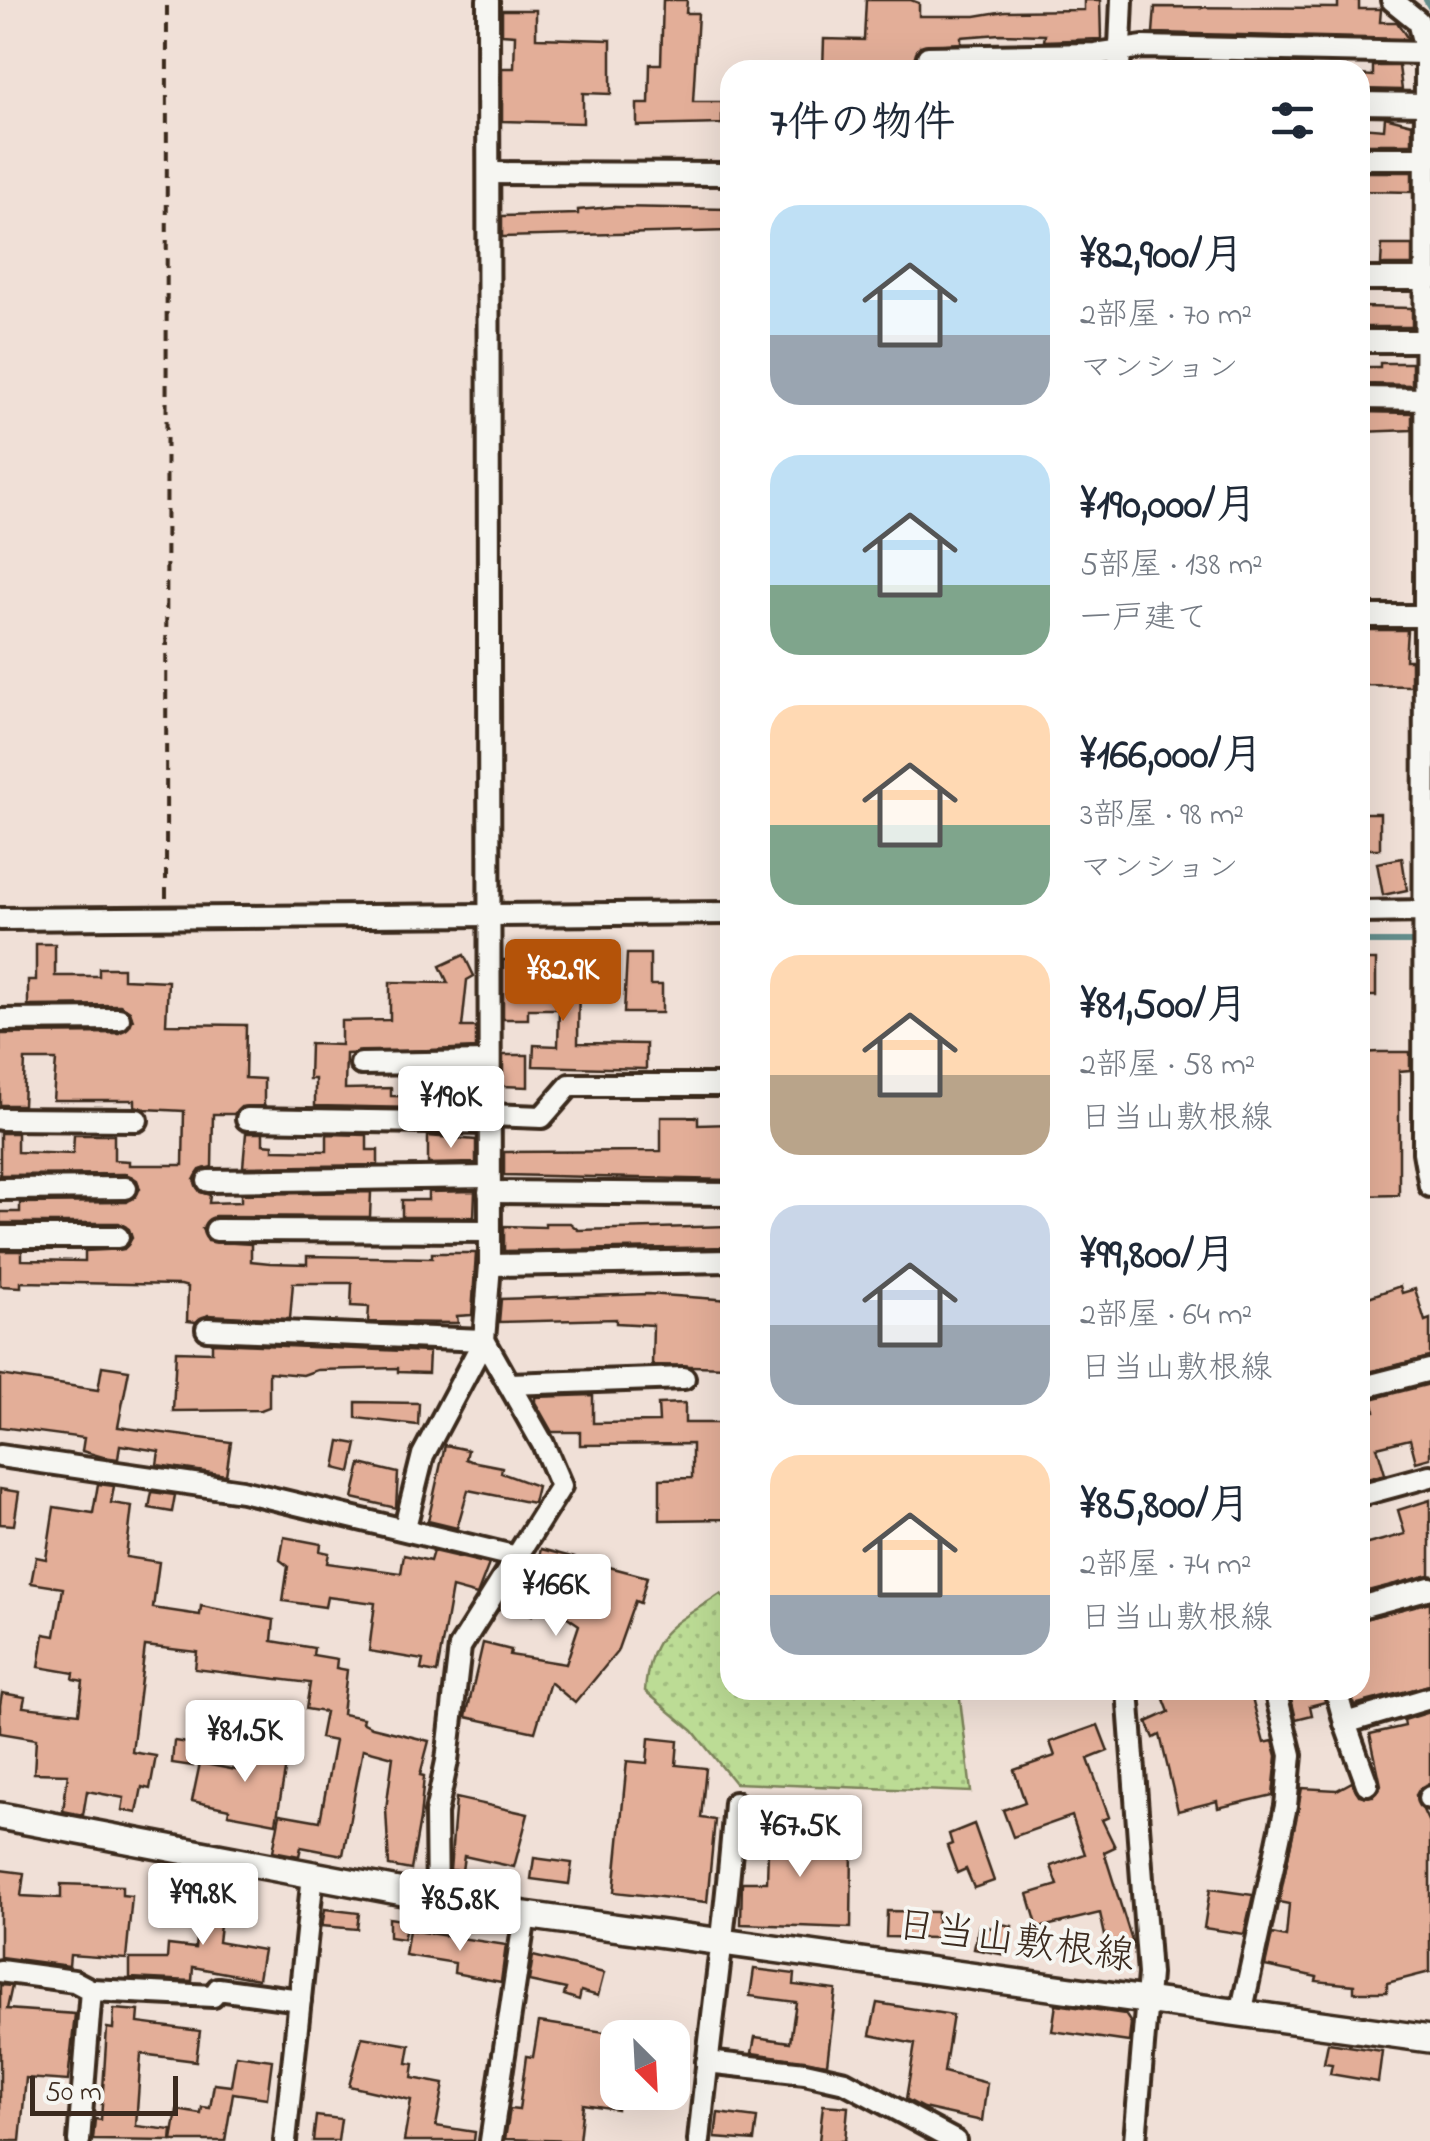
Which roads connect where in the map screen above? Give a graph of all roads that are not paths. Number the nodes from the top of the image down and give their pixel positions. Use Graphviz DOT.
graph roads {
  1 [pos="488,0"];
  2 [pos="1122,0"];
  3 [pos="1392,0"];
  4 [pos="1426,53"];
  5 [pos="928,57"];
  6 [pos="1119,59"];
  7 [pos="1370,103"];
  8 [pos="1426,104"];
  9 [pos="1370,158"];
  10 [pos="1429,158"];
  11 [pos="488,173"];
  12 [pos="720,174"];
  13 [pos="1370,279"];
  14 [pos="1428,280"];
  15 [pos="1370,342"];
  16 [pos="1427,342"];
  17 [pos="1370,398"];
  18 [pos="1427,399"];
  19 [pos="1370,616"];
  20 [pos="1428,616"];
  21 [pos="1370,912"];
  22 [pos="1427,912"];
  23 [pos="490,913"];
  24 [pos="720,913"];
  25 [pos="0,918"];
  26 [pos="118,1019"];
  27 [pos="0,1020"];
  28 [pos="489,1062"];
  29 [pos="361,1064"];
  30 [pos="720,1085"];
  31 [pos="0,1119"];
  32 [pos="489,1119"];
  33 [pos="137,1120"];
  34 [pos="247,1120"];
  35 [pos="208,1181"];
  36 [pos="489,1184"];
  37 [pos="1430,1186"];
  38 [pos="0,1188"];
  39 [pos="126,1188"];
  40 [pos="720,1194"];
  41 [pos="216,1230"];
  42 [pos="489,1231"];
  43 [pos="0,1237"];
  44 [pos="118,1237"];
  45 [pos="720,1261"];
  46 [pos="490,1265"];
  47 [pos="208,1328"];
  48 [pos="484,1340"];
  49 [pos="1430,1370"];
  50 [pos="684,1378"];
  51 [pos="509,1384"];
  52 [pos="1370,1385"];
  53 [pos="0,1456"];
  54 [pos="1430,1476"];
  55 [pos="1370,1492"];
  56 [pos="406,1527"];
  57 [pos="513,1556"];
  58 [pos="1430,1588"];
  59 [pos="1370,1603"];
  60 [pos="1430,1698"];
  61 [pos="1129,1700"];
  62 [pos="1277,1700"];
  63 [pos="1339,1700"];
  64 [pos="1345,1723"];
  65 [pos="1367,1784"];
  66 [pos="735,1803"];
  67 [pos="0,1816"];
  68 [pos="313,1876"];
  69 [pos="437,1898"];
  70 [pos="525,1914"];
  71 [pos="722,1942"];
  72 [pos="0,1971"];
  73 [pos="91,1990"];
  74 [pos="1147,1999"];
  75 [pos="300,2000"];
  76 [pos="1241,2014"];
  77 [pos="1430,2040"];
  78 [pos="707,2062"];
  79 [pos="78,2141"];
  80 [pos="285,2141"];
  81 [pos="491,2141"];
  82 [pos="699,2141"];
  83 [pos="955,2141"];
  84 [pos="1136,2141"];
  1 -- 11 [label="street"];
  2 -- 6 [label="street"];
  3 -- 4 [label="street"];
  4 -- 6 [label="street"];
  4 -- 8 [label="street"];
  5 -- 6 [label="street"];
  7 -- 8 [label="street"];
  8 -- 10 [label="street"];
  9 -- 10 [label="street"];
  10 -- 14 [label="street"];
  11 -- 12 [label="street"];
  11 -- 23 [label="street"];
  13 -- 14 [label="street"];
  14 -- 16 [label="street"];
  15 -- 16 [label="street"];
  16 -- 18 [label="street"];
  17 -- 18 [label="street"];
  18 -- 20 [label="street"];
  19 -- 20 [label="street"];
  20 -- 22 [label="street"];
  21 -- 22 [label="street"];
  22 -- 37 [label="street"];
  23 -- 24 [label="street"];
  23 -- 25 [label="street"];
  23 -- 28 [label="street"];
  26 -- 27 [label="street"];
  28 -- 29 [label="street"];
  28 -- 32 [label="street"];
  30 -- 32 [label="street"];
  31 -- 33 [label="street"];
  32 -- 34 [label="street"];
  32 -- 36 [label="street"];
  35 -- 36 [label="street"];
  36 -- 40 [label="street"];
  36 -- 42 [label="street"];
  38 -- 39 [label="street"];
  41 -- 42 [label="street"];
  42 -- 46 [label="street"];
  43 -- 44 [label="street"];
  45 -- 46 [label="street"];
  46 -- 48 [label="street"];
  47 -- 48 [label="street"];
  48 -- 51 [label="street"];
  48 -- 56 [label="street"];
  49 -- 52 [label="street"];
  50 -- 51 [label="street"];
  51 -- 57 [label="street"];
  53 -- 56 [label="street"];
  54 -- 55 [label="street"];
  56 -- 57 [label="street"];
  57 -- 69 [label="street"];
  58 -- 59 [label="street"];
  60 -- 64 [label="street"];
  61 -- 74 [label="street"];
  62 -- 76 [label="street"];
  63 -- 64 [label="street"];
  64 -- 65 [label="street"];
  66 -- 71 [label="street"];
  67 -- 68 [label="main road, 日当山敷根線"];
  68 -- 69 [label="main road, 日当山敷根線"];
  68 -- 75 [label="street"];
  69 -- 70 [label="main road, 日当山敷根線"];
  70 -- 71 [label="main road, 日当山敷根線"];
  70 -- 81 [label="street"];
  71 -- 74 [label="main road, 日当山敷根線"];
  71 -- 78 [label="street"];
  72 -- 73 [label="street"];
  73 -- 75 [label="street"];
  73 -- 79 [label="street"];
  74 -- 76 [label="main road, 日当山敷根線"];
  74 -- 84 [label="street"];
  75 -- 80 [label="street"];
  76 -- 77 [label="main road, 日当山敷根線"];
  78 -- 82 [label="street"];
  78 -- 83 [label="street"];
}
